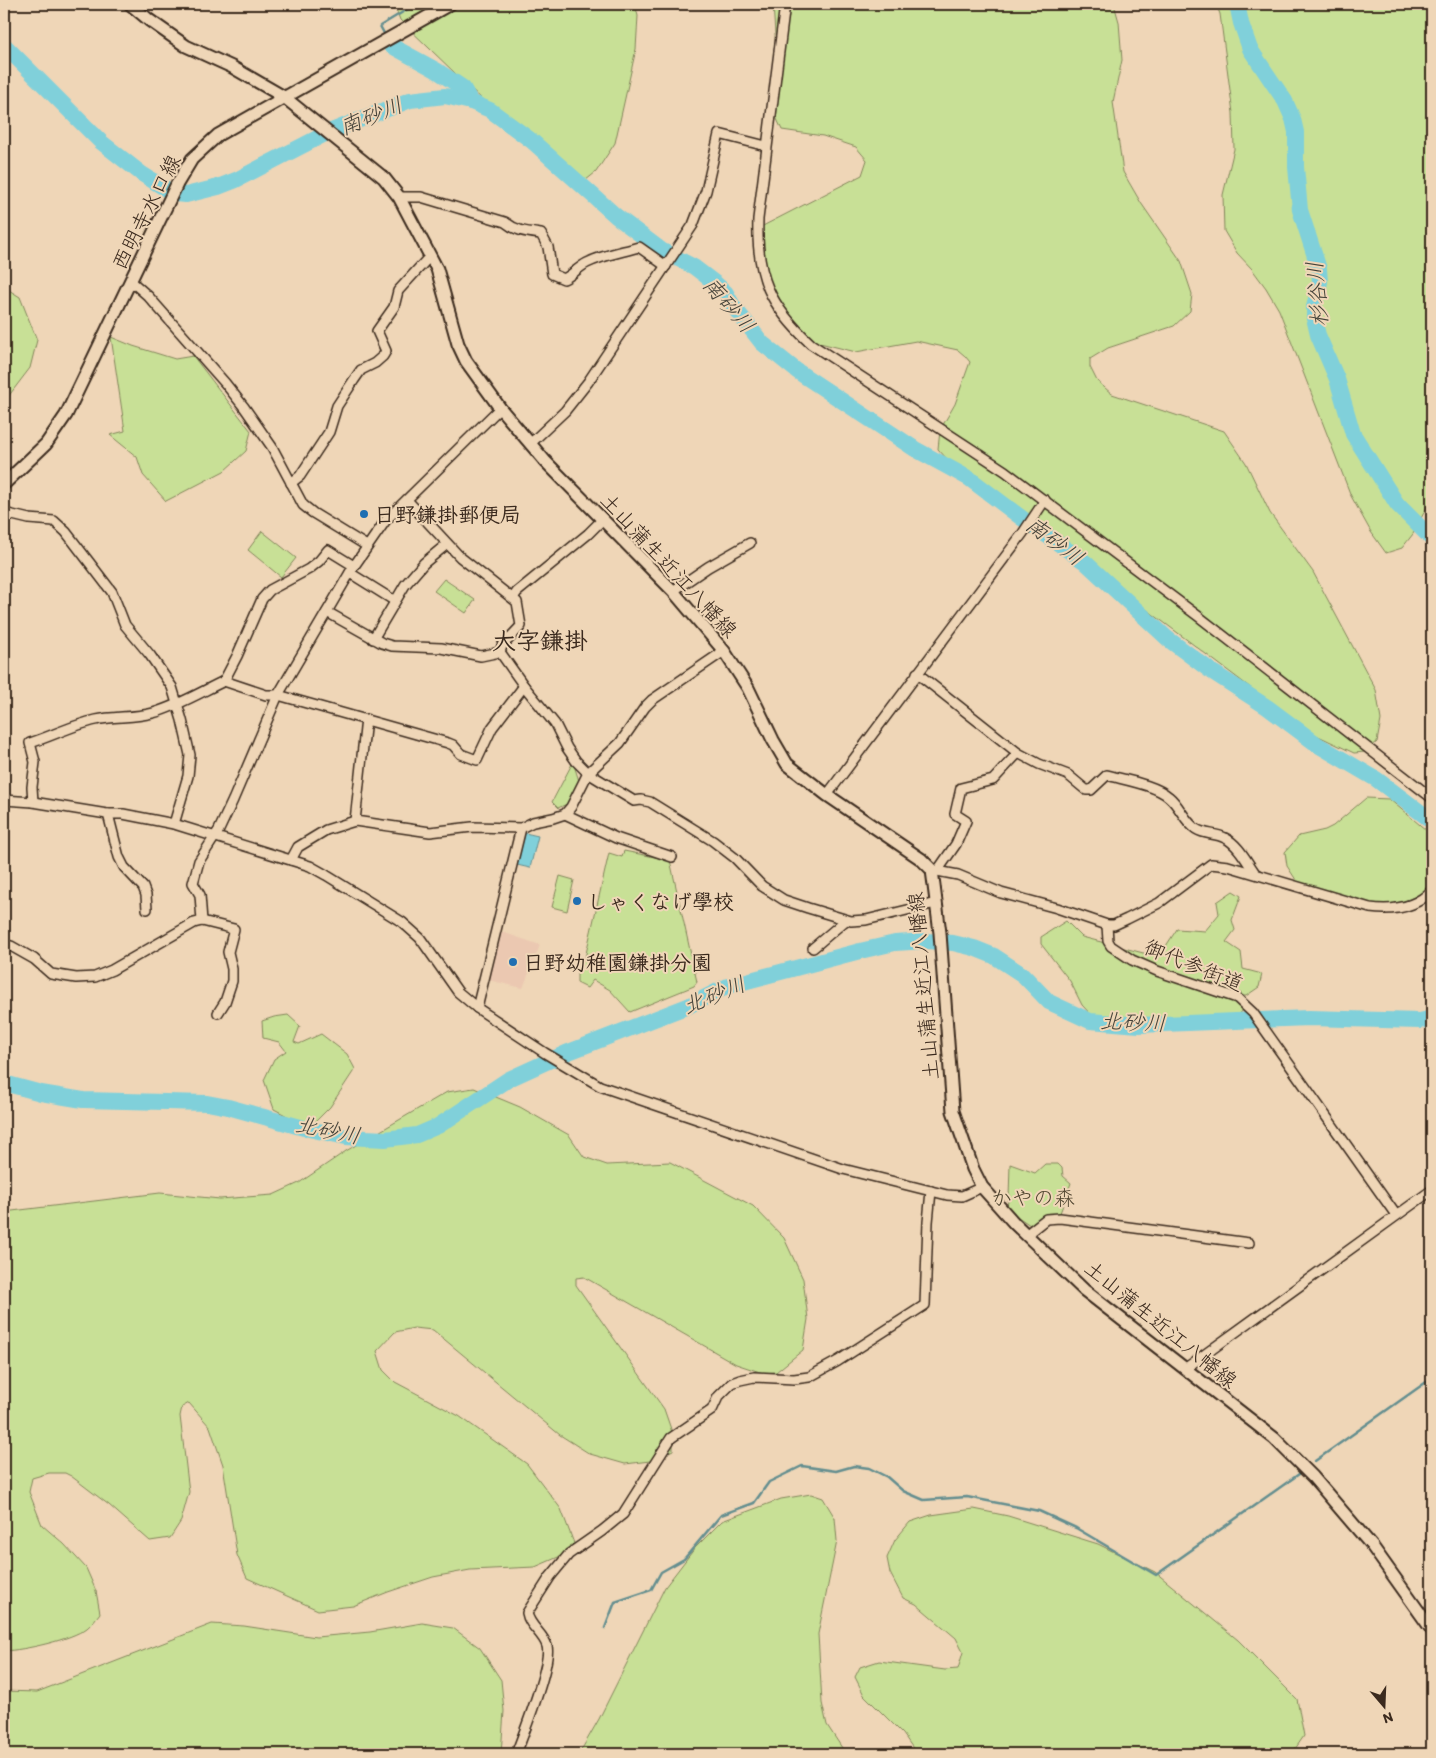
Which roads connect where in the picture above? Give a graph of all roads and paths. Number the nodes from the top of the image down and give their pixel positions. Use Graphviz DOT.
graph roads {
  1 [pos="130,4"];
  2 [pos="450,4"];
  3 [pos="784,4"];
  4 [pos="284,97"];
  5 [pos="766,146"];
  6 [pos="399,198"];
  7 [pos="430,256"];
  8 [pos="667,265"];
  9 [pos="131,281"];
  10 [pos="500,408"];
  11 [pos="531,443"];
  12 [pos="291,482"];
  13 [pos="4,484"];
  14 [pos="407,500"];
  15 [pos="1045,500"];
  16 [pos="4,513"];
  17 [pos="602,520"];
  18 [pos="750,543"];
  19 [pos="447,544"];
  20 [pos="367,546"];
  21 [pos="352,569"];
  22 [pos="674,591"];
  23 [pos="513,598"];
  24 [pos="395,601"];
  25 [pos="327,612"];
  26 [pos="373,638"];
  27 [pos="724,651"];
  28 [pos="500,652"];
  29 [pos="917,673"];
  30 [pos="224,681"];
  31 [pos="524,686"];
  32 [pos="278,695"];
  33 [pos="177,704"];
  34 [pos="366,719"];
  35 [pos="1018,753"];
  36 [pos="588,773"];
  37 [pos="827,795"];
  38 [pos="1432,798"];
  39 [pos="4,800"];
  40 [pos="33,802"];
  41 [pos="108,814"];
  42 [pos="565,814"];
  43 [pos="355,820"];
  44 [pos="174,824"];
  45 [pos="521,828"];
  46 [pos="213,837"];
  47 [pos="672,857"];
  48 [pos="291,860"];
  49 [pos="935,870"];
  50 [pos="1255,873"];
  51 [pos="1432,890"];
  52 [pos="936,903"];
  53 [pos="146,909"];
  54 [pos="846,920"];
  55 [pos="202,921"];
  56 [pos="1107,925"];
  57 [pos="4,944"];
  58 [pos="813,948"];
  59 [pos="477,1008"];
  60 [pos="218,1013"];
  61 [pos="982,1187"];
  62 [pos="1432,1190"];
  63 [pos="930,1191"];
  64 [pos="1396,1216"];
  65 [pos="1027,1234"];
  66 [pos="1249,1243"];
  67 [pos="1186,1368"];
  68 [pos="1432,1630"];
  69 [pos="516,1754"];
  1 -- 4 [label="main road, 土山蒲生近江八幡線"];
  2 -- 4 [label="main road, 西明寺水口線"];
  3 -- 5 [label="street"];
  4 -- 6 [label="main road, 土山蒲生近江八幡線"];
  4 -- 9 [label="main road, 西明寺水口線"];
  5 -- 8 [label="street"];
  5 -- 15 [label="street"];
  6 -- 7 [label="main road, 土山蒲生近江八幡線"];
  6 -- 8 [label="street"];
  7 -- 10 [label="main road, 土山蒲生近江八幡線"];
  7 -- 12 [label="street"];
  8 -- 11 [label="street"];
  9 -- 12 [label="street"];
  9 -- 13 [label="main road, 西明寺水口線"];
  10 -- 11 [label="main road, 土山蒲生近江八幡線"];
  10 -- 14 [label="street"];
  11 -- 17 [label="main road, 土山蒲生近江八幡線"];
  12 -- 20 [label="street"];
  14 -- 19 [label="street"];
  14 -- 20 [label="street"];
  15 -- 29 [label="street"];
  15 -- 38 [label="street"];
  16 -- 33 [label="street"];
  17 -- 22 [label="main road, 土山蒲生近江八幡線"];
  17 -- 23 [label="street"];
  18 -- 22 [label="street"];
  19 -- 23 [label="street"];
  19 -- 24 [label="street"];
  20 -- 21 [label="street"];
  21 -- 24 [label="street"];
  21 -- 25 [label="street"];
  21 -- 30 [label="street"];
  22 -- 27 [label="main road, 土山蒲生近江八幡線"];
  23 -- 28 [label="street"];
  24 -- 26 [label="street"];
  25 -- 26 [label="street"];
  25 -- 32 [label="street"];
  26 -- 28 [label="street"];
  27 -- 36 [label="street"];
  27 -- 37 [label="main road, 土山蒲生近江八幡線"];
  28 -- 31 [label="street"];
  29 -- 35 [label="street"];
  29 -- 37 [label="street"];
  30 -- 32 [label="street"];
  30 -- 33 [label="street"];
  31 -- 34 [label="street"];
  31 -- 36 [label="street"];
  32 -- 34 [label="street"];
  32 -- 46 [label="street"];
  33 -- 40 [label="street"];
  33 -- 44 [label="street"];
  34 -- 43 [label="street"];
  35 -- 49 [label="street"];
  35 -- 50 [label="street"];
  36 -- 42 [label="street"];
  36 -- 54 [label="street"];
  37 -- 49 [label="main road, 土山蒲生近江八幡線"];
  39 -- 40 [label="street"];
  40 -- 41 [label="street"];
  41 -- 44 [label="street"];
  41 -- 53 [label="street"];
  42 -- 45 [label="street"];
  42 -- 47 [label="street"];
  43 -- 45 [label="street"];
  43 -- 48 [label="street"];
  44 -- 46 [label="street"];
  45 -- 59 [label="street"];
  46 -- 48 [label="street"];
  46 -- 55 [label="street"];
  48 -- 59 [label="street"];
  49 -- 52 [label="main road, 土山蒲生近江八幡線"];
  49 -- 56 [label="street"];
  50 -- 51 [label="street"];
  50 -- 56 [label="street"];
  52 -- 54 [label="street"];
  52 -- 61 [label="main road, 土山蒲生近江八幡線"];
  54 -- 58 [label="street"];
  55 -- 57 [label="street"];
  55 -- 60 [label="street"];
  56 -- 64 [label="street, 御代参街道"];
  59 -- 63 [label="street"];
  61 -- 63 [label="street"];
  61 -- 65 [label="main road, 土山蒲生近江八幡線"];
  62 -- 64 [label="street"];
  63 -- 69 [label="street"];
  64 -- 67 [label="street"];
  65 -- 66 [label="street"];
  65 -- 67 [label="main road, 土山蒲生近江八幡線"];
  67 -- 68 [label="main road, 土山蒲生近江八幡線"];
}
